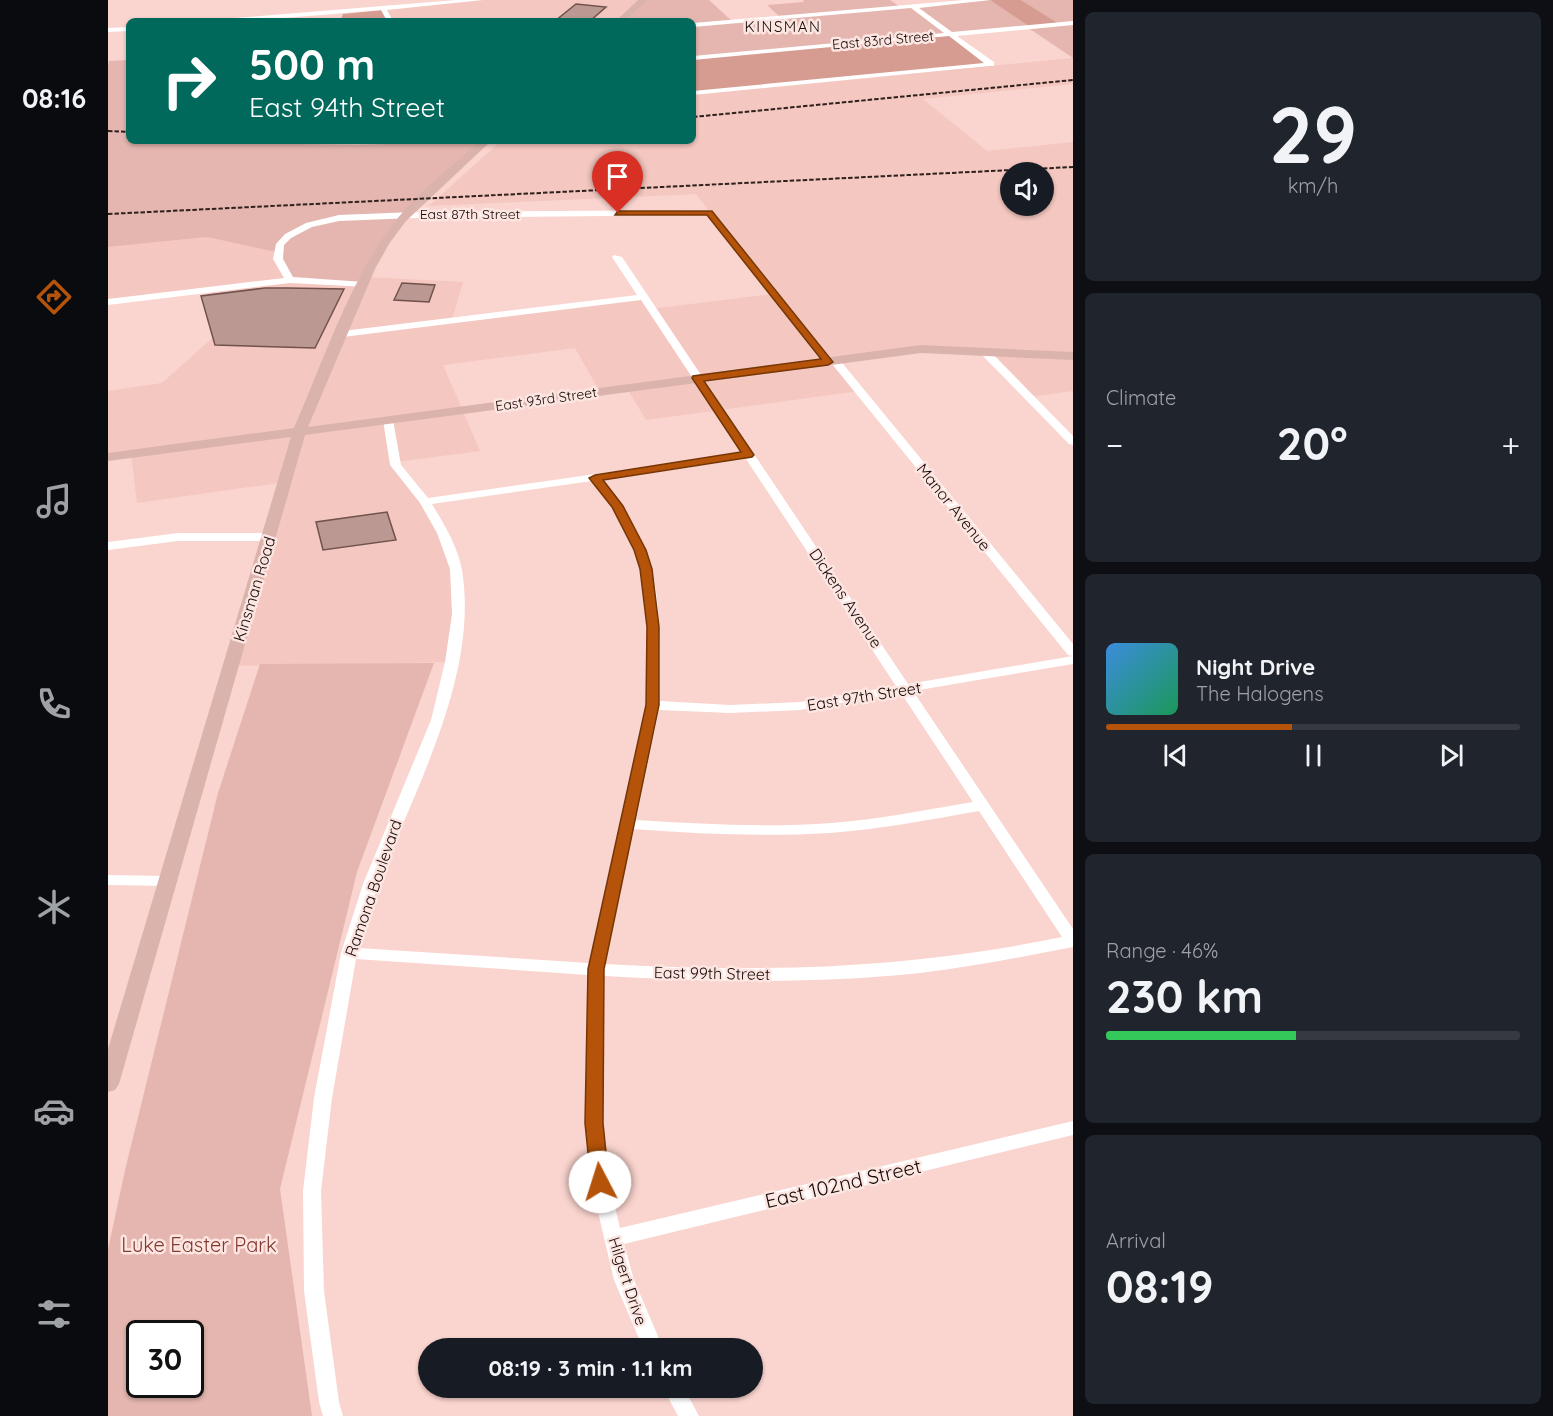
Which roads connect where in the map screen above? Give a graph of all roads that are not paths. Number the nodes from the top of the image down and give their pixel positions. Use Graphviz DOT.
graph roads {
  1 [pos="480,0"];
  2 [pos="643,0"];
  3 [pos="987,0"];
  4 [pos="912,6"];
  5 [pos="382,8"];
  6 [pos="259,18"];
  7 [pos="388,18"];
  8 [pos="623,18"];
  9 [pos="1073,23"];
  10 [pos="696,25"];
  11 [pos="126,28"];
  12 [pos="108,30"];
  13 [pos="950,34"];
  14 [pos="696,58"];
  15 [pos="696,93"];
  16 [pos="483,144"];
  17 [pos="709,213"];
  18 [pos="616,257"];
  19 [pos="290,280"];
  20 [pos="364,285"];
  21 [pos="642,297"];
  22 [pos="108,302"];
  23 [pos="343,334"];
  24 [pos="984,351"];
  25 [pos="1073,356"];
  26 [pos="831,361"];
  27 [pos="697,378"];
  28 [pos="388,420"];
  29 [pos="299,432"];
  30 [pos="1073,442"];
  31 [pos="748,455"];
  32 [pos="108,457"];
  33 [pos="595,478"];
  34 [pos="426,502"];
  35 [pos="270,537"];
  36 [pos="108,546"];
  37 [pos="1073,652"];
  38 [pos="1073,660"];
  39 [pos="907,689"];
  40 [pos="653,705"];
  41 [pos="984,805"];
  42 [pos="627,824"];
  43 [pos="108,880"];
  44 [pos="166,881"];
  45 [pos="1073,941"];
  46 [pos="349,953"];
  47 [pos="596,969"];
  48 [pos="108,1084"];
  49 [pos="1073,1128"];
  50 [pos="613,1238"];
  51 [pos="649,1338"];
  52 [pos="679,1398"];
  53 [pos="333,1416"];
  54 [pos="689,1416"];
  1 -- 5 [label="street"];
  2 -- 8 [label="main road"];
  3 -- 4 [label="street"];
  4 -- 10 [label="street"];
  4 -- 13 [label="street"];
  5 -- 6 [label="street"];
  5 -- 7 [label="street"];
  9 -- 13 [label="street, East 83rd Street"];
  11 -- 12 [label="street"];
  13 -- 14 [label="street, East 83rd Street"];
  13 -- 15 [label="street"];
  16 -- 20 [label="main road, Kinsman Road"];
  17 -- 19 [label="street, East 87th Street"];
  17 -- 26 [label="street, Manor Avenue"];
  18 -- 21 [label="street, Dickens Avenue"];
  19 -- 20 [label="street"];
  19 -- 22 [label="street"];
  20 -- 23 [label="main road, Kinsman Road"];
  21 -- 23 [label="street"];
  21 -- 27 [label="street, Dickens Avenue"];
  23 -- 29 [label="main road, Kinsman Road"];
  24 -- 25 [label="main road, East 93rd Street"];
  24 -- 26 [label="main road, East 93rd Street"];
  24 -- 30 [label="street"];
  26 -- 27 [label="main road, East 93rd Street"];
  26 -- 37 [label="street, Manor Avenue"];
  27 -- 28 [label="main road, East 93rd Street"];
  27 -- 31 [label="street, Dickens Avenue"];
  28 -- 29 [label="main road, East 93rd Street"];
  28 -- 34 [label="street, Ramona Boulevard"];
  29 -- 32 [label="main road, East 93rd Street"];
  29 -- 35 [label="main road, Kinsman Road"];
  31 -- 33 [label="street"];
  31 -- 39 [label="street, Dickens Avenue"];
  33 -- 34 [label="street"];
  33 -- 40 [label="street, Hilgert Drive"];
  34 -- 46 [label="street, Ramona Boulevard"];
  35 -- 36 [label="street"];
  35 -- 44 [label="main road, Kinsman Road"];
  38 -- 39 [label="street, East 97th Street"];
  39 -- 40 [label="street, East 97th Street"];
  39 -- 41 [label="street, Dickens Avenue"];
  40 -- 42 [label="street, Hilgert Drive"];
  41 -- 42 [label="street"];
  41 -- 45 [label="street, Dickens Avenue"];
  42 -- 47 [label="street, Hilgert Drive"];
  43 -- 44 [label="street"];
  44 -- 48 [label="main road, Kinsman Road"];
  45 -- 47 [label="street, East 99th Street"];
  46 -- 47 [label="street, East 99th Street"];
  46 -- 53 [label="street, Ramona Boulevard"];
  47 -- 50 [label="street, Hilgert Drive"];
  49 -- 50 [label="street, East 102nd Street"];
  50 -- 51 [label="street, Hilgert Drive"];
  52 -- 54 [label="street"];
}
